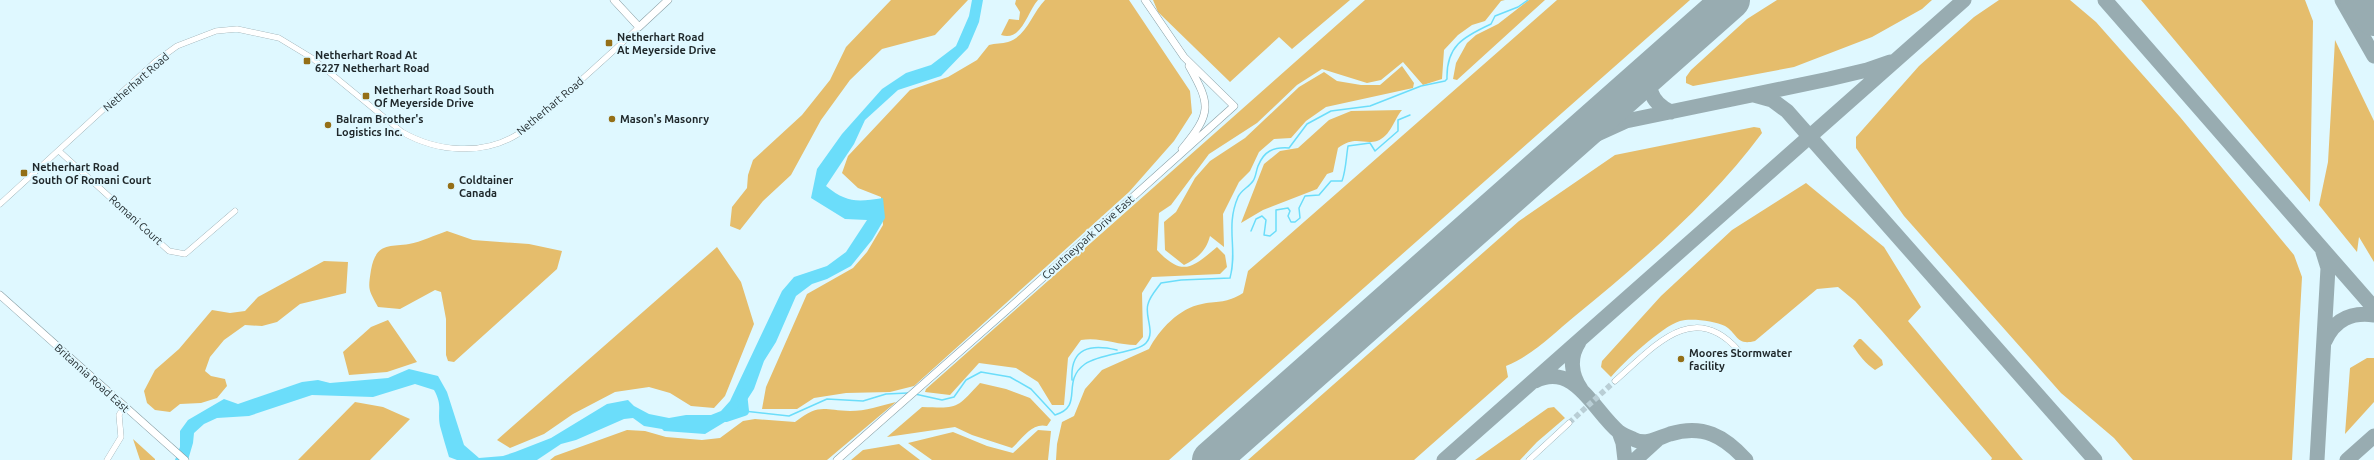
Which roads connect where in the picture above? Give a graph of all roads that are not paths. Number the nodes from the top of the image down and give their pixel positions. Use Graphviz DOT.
graph roads {
  1 [pos="614,0"];
  2 [pos="668,0"];
  3 [pos="1145,0"];
  4 [pos="639,28"];
  5 [pos="1184,57"];
  6 [pos="58,151"];
  7 [pos="1172,162"];
  8 [pos="0,204"];
  9 [pos="235,210"];
  10 [pos="0,295"];
  11 [pos="1738,350"];
  12 [pos="1615,381"];
  13 [pos="124,407"];
  14 [pos="1569,422"];
  15 [pos="107,460"];
  16 [pos="185,460"];
  17 [pos="837,460"];
  18 [pos="1529,460"];
  1 -- 4 [label="street"];
  2 -- 4 [label="street, Netherhart Road"];
  3 -- 5 [label="street, Courtneypark Drive East"];
  4 -- 6 [label="street, Netherhart Road"];
  5 -- 7 [label="street"];
  5 -- 7 [label="street, Courtneypark Drive East"];
  6 -- 8 [label="street, Netherhart Road"];
  6 -- 9 [label="street, Romani Court"];
  7 -- 17 [label="street, Courtneypark Drive East"];
  10 -- 13 [label="street, Britannia Road East"];
  11 -- 12 [label="street"];
  13 -- 15 [label="street"];
  13 -- 16 [label="street, Britannia Road East"];
  14 -- 18 [label="street"];
}
